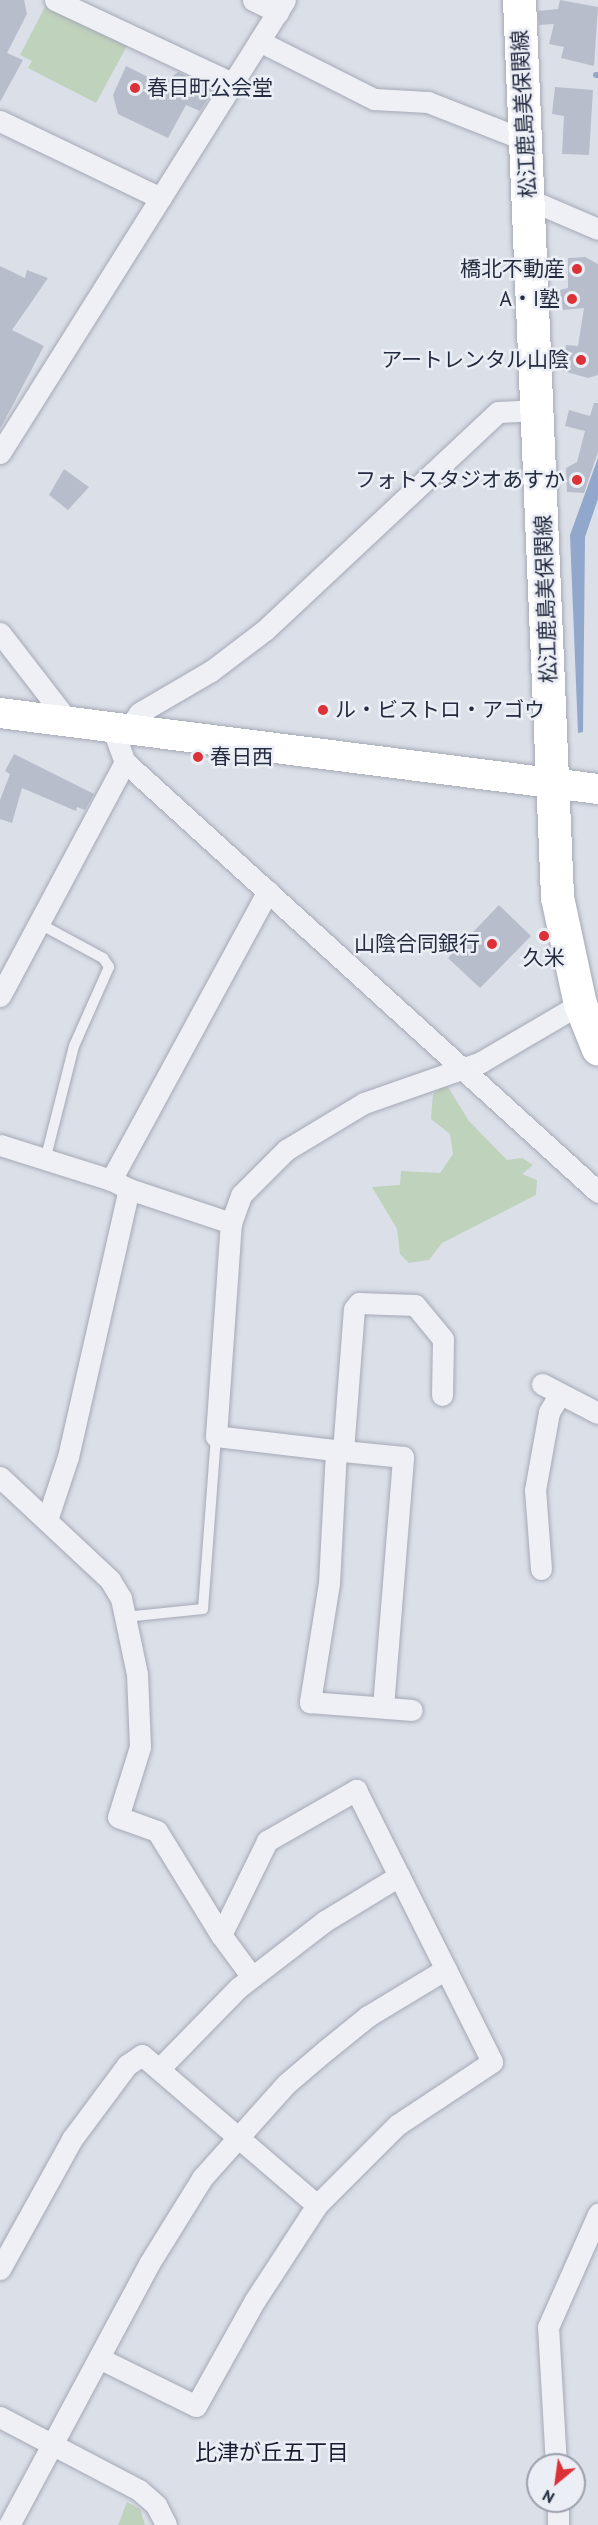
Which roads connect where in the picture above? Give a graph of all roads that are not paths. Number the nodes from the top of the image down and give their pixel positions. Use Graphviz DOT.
graph roads {
  1 [pos="55,0"];
  2 [pos="254,0"];
  3 [pos="519,0"];
  4 [pos="281,6"];
  5 [pos="259,42"];
  6 [pos="232,83"];
  7 [pos="0,121"];
  8 [pos="525,140"];
  9 [pos="161,198"];
  10 [pos="528,200"];
  11 [pos="598,229"];
  12 [pos="539,411"];
  13 [pos="0,453"];
  14 [pos="0,633"];
  15 [pos="0,713"];
  16 [pos="68,721"];
  17 [pos="120,728"];
  18 [pos="125,762"];
  19 [pos="553,781"];
  20 [pos="598,789"];
  21 [pos="268,891"];
  22 [pos="40,924"];
  23 [pos="0,996"];
  24 [pos="580,1004"];
  25 [pos="598,1049"];
  26 [pos="462,1068"];
  27 [pos="0,1145"];
  28 [pos="46,1157"];
  29 [pos="120,1184"];
  30 [pos="598,1192"];
  31 [pos="231,1223"];
  32 [pos="442,1395"];
  33 [pos="598,1413"];
  34 [pos="216,1436"];
  35 [pos="340,1450"];
  36 [pos="0,1477"];
  37 [pos="47,1520"];
  38 [pos="541,1569"];
  39 [pos="125,1617"];
  40 [pos="383,1707"];
  41 [pos="412,1710"];
  42 [pos="399,1876"];
  43 [pos="221,1935"];
  44 [pos="446,1969"];
  45 [pos="252,1977"];
  46 [pos="161,2067"];
  47 [pos="238,2135"];
  48 [pos="317,2205"];
  49 [pos="596,2221"];
  50 [pos="0,2269"];
  51 [pos="99,2358"];
  52 [pos="0,2416"];
  53 [pos="53,2444"];
  54 [pos="555,2453"];
  55 [pos="9,2525"];
  56 [pos="166,2525"];
  1 -- 6 [label="street"];
  2 -- 4 [label="street"];
  3 -- 8 [label="main road, 松江鹿島美保関線"];
  4 -- 5 [label="street"];
  5 -- 6 [label="street"];
  5 -- 8 [label="street"];
  6 -- 9 [label="street"];
  7 -- 9 [label="street"];
  8 -- 10 [label="main road, 松江鹿島美保関線"];
  9 -- 13 [label="street"];
  10 -- 11 [label="street"];
  10 -- 12 [label="main road, 松江鹿島美保関線"];
  12 -- 17 [label="street"];
  12 -- 19 [label="main road, 松江鹿島美保関線"];
  14 -- 16 [label="street"];
  15 -- 16 [label="street"];
  16 -- 17 [label="street"];
  17 -- 18 [label="street"];
  17 -- 19 [label="street"];
  18 -- 21 [label="street"];
  18 -- 22 [label="street"];
  19 -- 20 [label="street"];
  19 -- 24 [label="main road, 松江鹿島美保関線"];
  21 -- 26 [label="street"];
  21 -- 29 [label="street"];
  22 -- 23 [label="street"];
  22 -- 28 [label="lane"];
  24 -- 25 [label="main road, 松江鹿島美保関線"];
  24 -- 26 [label="street"];
  26 -- 30 [label="street"];
  26 -- 31 [label="street"];
  27 -- 28 [label="street"];
  28 -- 29 [label="street"];
  29 -- 31 [label="street"];
  29 -- 37 [label="street"];
  31 -- 34 [label="street"];
  32 -- 35 [label="street"];
  33 -- 38 [label="street"];
  34 -- 35 [label="street"];
  34 -- 39 [label="lane"];
  35 -- 40 [label="street"];
  35 -- 40 [label="street"];
  36 -- 37 [label="street"];
  37 -- 39 [label="street"];
  39 -- 43 [label="street"];
  40 -- 41 [label="street"];
  42 -- 43 [label="street"];
  42 -- 44 [label="street"];
  42 -- 45 [label="street"];
  43 -- 45 [label="street"];
  44 -- 47 [label="street"];
  44 -- 48 [label="street"];
  45 -- 46 [label="street"];
  46 -- 47 [label="street"];
  46 -- 50 [label="street"];
  47 -- 48 [label="street"];
  47 -- 51 [label="street"];
  48 -- 51 [label="street"];
  49 -- 54 [label="street"];
  51 -- 53 [label="street"];
  52 -- 53 [label="street"];
  53 -- 55 [label="street"];
  53 -- 56 [label="street"];
}
